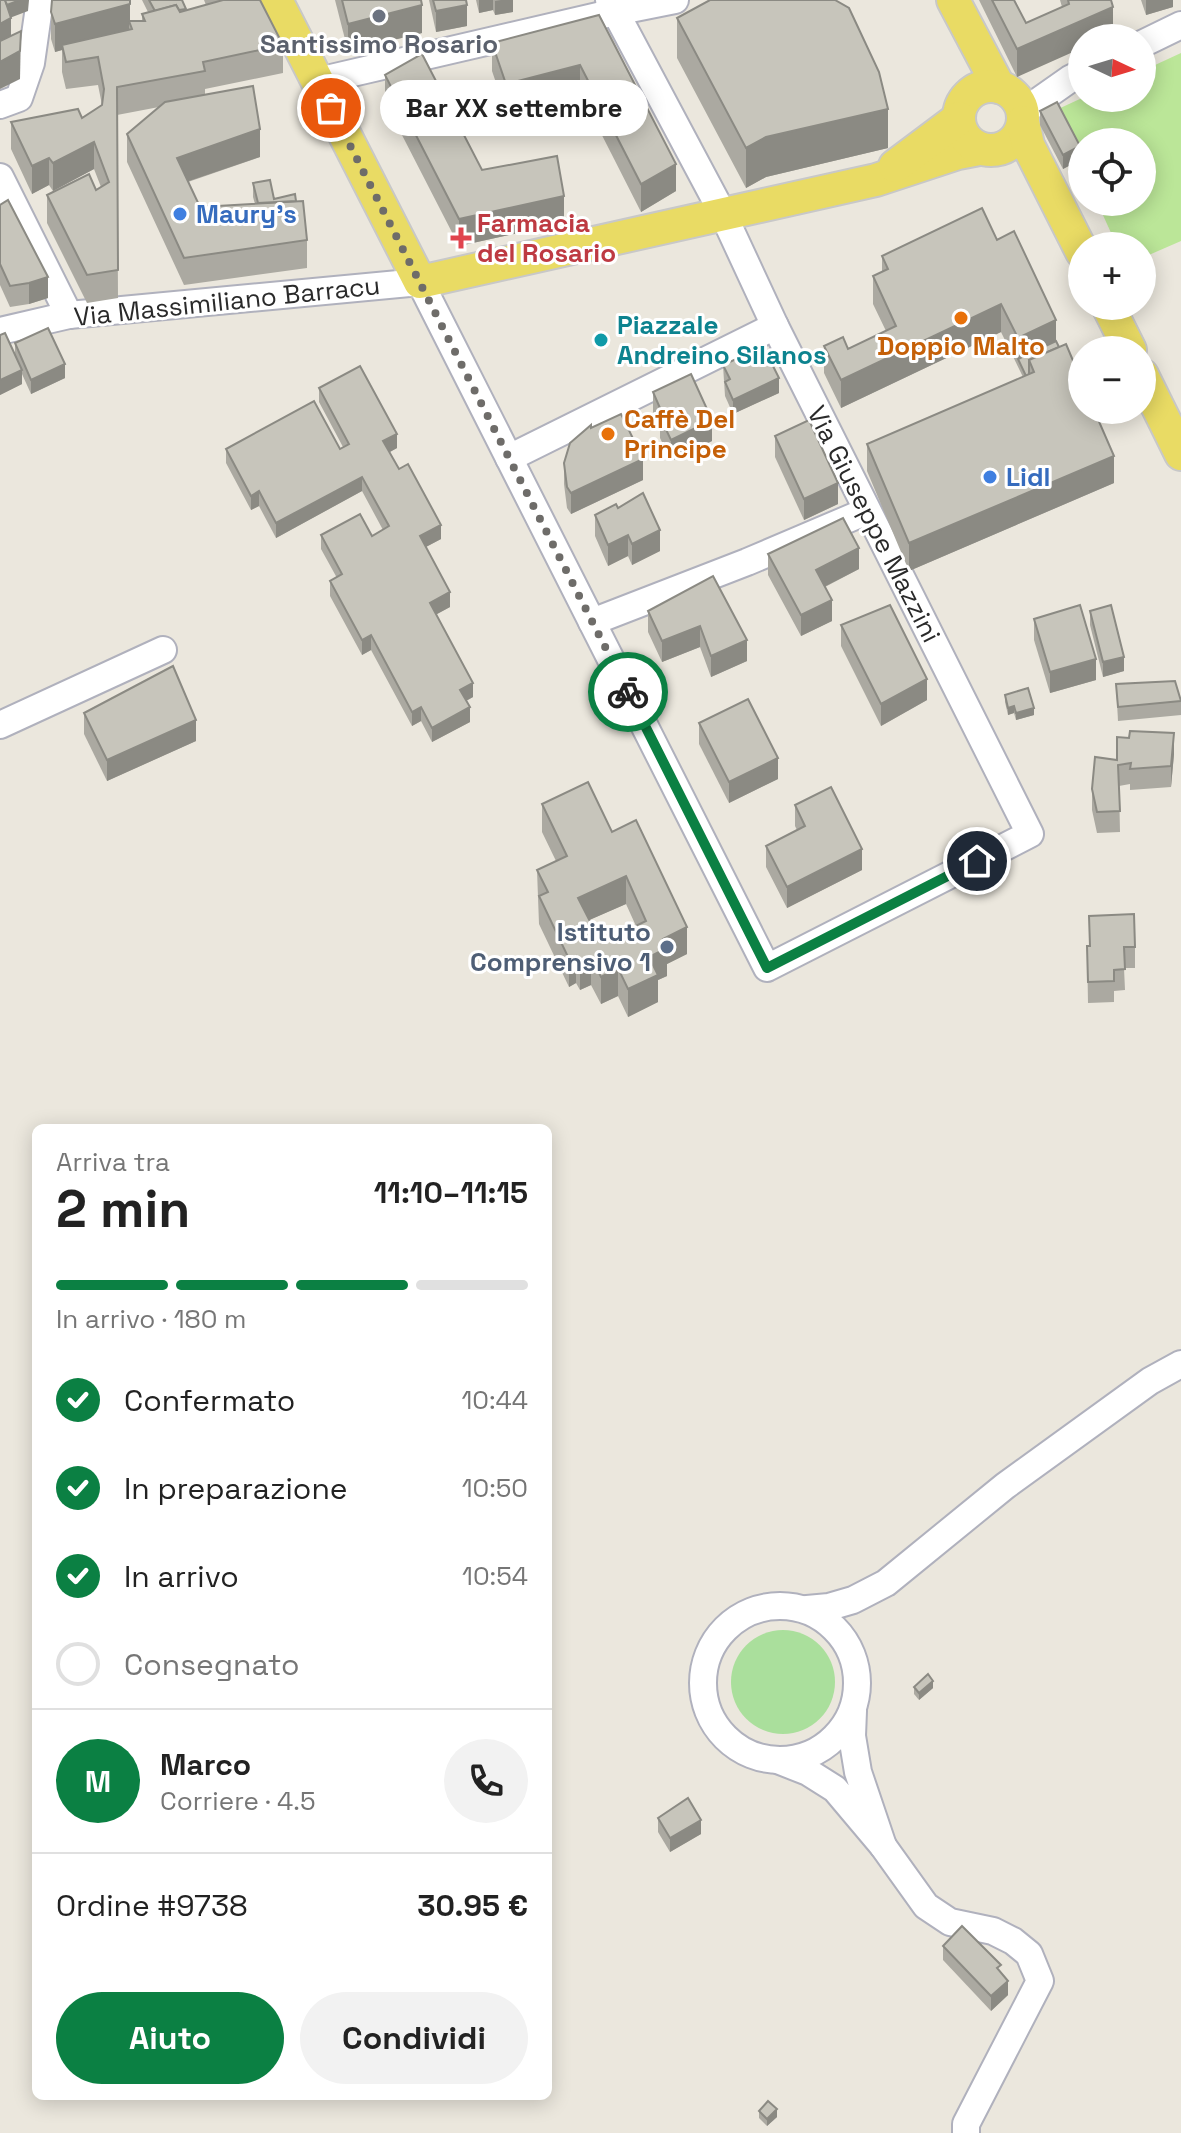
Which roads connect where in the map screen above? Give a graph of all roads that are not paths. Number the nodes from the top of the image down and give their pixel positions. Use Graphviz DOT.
graph roads {
  1 [pos="40,0"];
  2 [pos="276,0"];
  3 [pos="675,0"];
  4 [pos="612,6"];
  5 [pos="956,6"];
  6 [pos="1181,25"];
  7 [pos="1156,37"];
  8 [pos="1068,79"];
  9 [pos="318,81"];
  10 [pos="1013,103"];
  11 [pos="0,105"];
  12 [pos="963,108"];
  13 [pos="989,149"];
  14 [pos="0,177"];
  15 [pos="876,180"];
  16 [pos="1058,202"];
  17 [pos="723,214"];
  18 [pos="1072,232"];
  19 [pos="420,282"];
  20 [pos="69,315"];
  21 [pos="775,326"];
  22 [pos="0,331"];
  23 [pos="1156,403"];
  24 [pos="1181,454"];
  25 [pos="509,458"];
  26 [pos="867,511"];
  27 [pos="592,622"];
  28 [pos="163,650"];
  29 [pos="0,725"];
  30 [pos="1181,1364"];
  31 [pos="853,1600"];
  32 [pos="807,1609"];
  33 [pos="847,1643"];
  34 [pos="853,1706"];
  35 [pos="780,1761"];
  36 [pos="883,1846"];
  37 [pos="966,2133"];
  1 -- 11 [label="street"];
  2 -- 9 [label="main road"];
  3 -- 4 [label="street"];
  4 -- 9 [label="street"];
  4 -- 17 [label="street, Via Giuseppe Mazzini"];
  5 -- 10 [label="main road"];
  5 -- 12 [label="main road"];
  6 -- 7 [label="street"];
  8 -- 10 [label="street"];
  9 -- 19 [label="main road"];
  10 -- 12 [label="main road"];
  10 -- 13 [label="main road"];
  10 -- 16 [label="main road"];
  12 -- 13 [label="main road"];
  12 -- 15 [label="main road, Via Massimiliano Barracu"];
  13 -- 15 [label="main road, Via Massimiliano Barracu"];
  13 -- 16 [label="main road"];
  14 -- 20 [label="street"];
  15 -- 17 [label="main road, Via Massimiliano Barracu"];
  16 -- 18 [label="main road"];
  17 -- 19 [label="main road, Via Massimiliano Barracu"];
  17 -- 21 [label="street, Via Giuseppe Mazzini"];
  19 -- 20 [label="street, Via Massimiliano Barracu"];
  19 -- 25 [label="street"];
  20 -- 22 [label="street, Via Massimiliano Barracu"];
  21 -- 25 [label="street"];
  21 -- 26 [label="street, Via Giuseppe Mazzini"];
  23 -- 24 [label="main road"];
  25 -- 27 [label="street"];
  26 -- 27 [label="street"];
  26 -- 27 [label="street, Via Giuseppe Mazzini"];
  28 -- 29 [label="street"];
  30 -- 31 [label="street"];
  31 -- 32 [label="street"];
  31 -- 33 [label="street"];
  32 -- 33 [label="street"];
  32 -- 35 [label="street"];
  33 -- 34 [label="street"];
  34 -- 35 [label="street"];
  34 -- 36 [label="street"];
  35 -- 36 [label="street"];
  36 -- 37 [label="street"];
}
